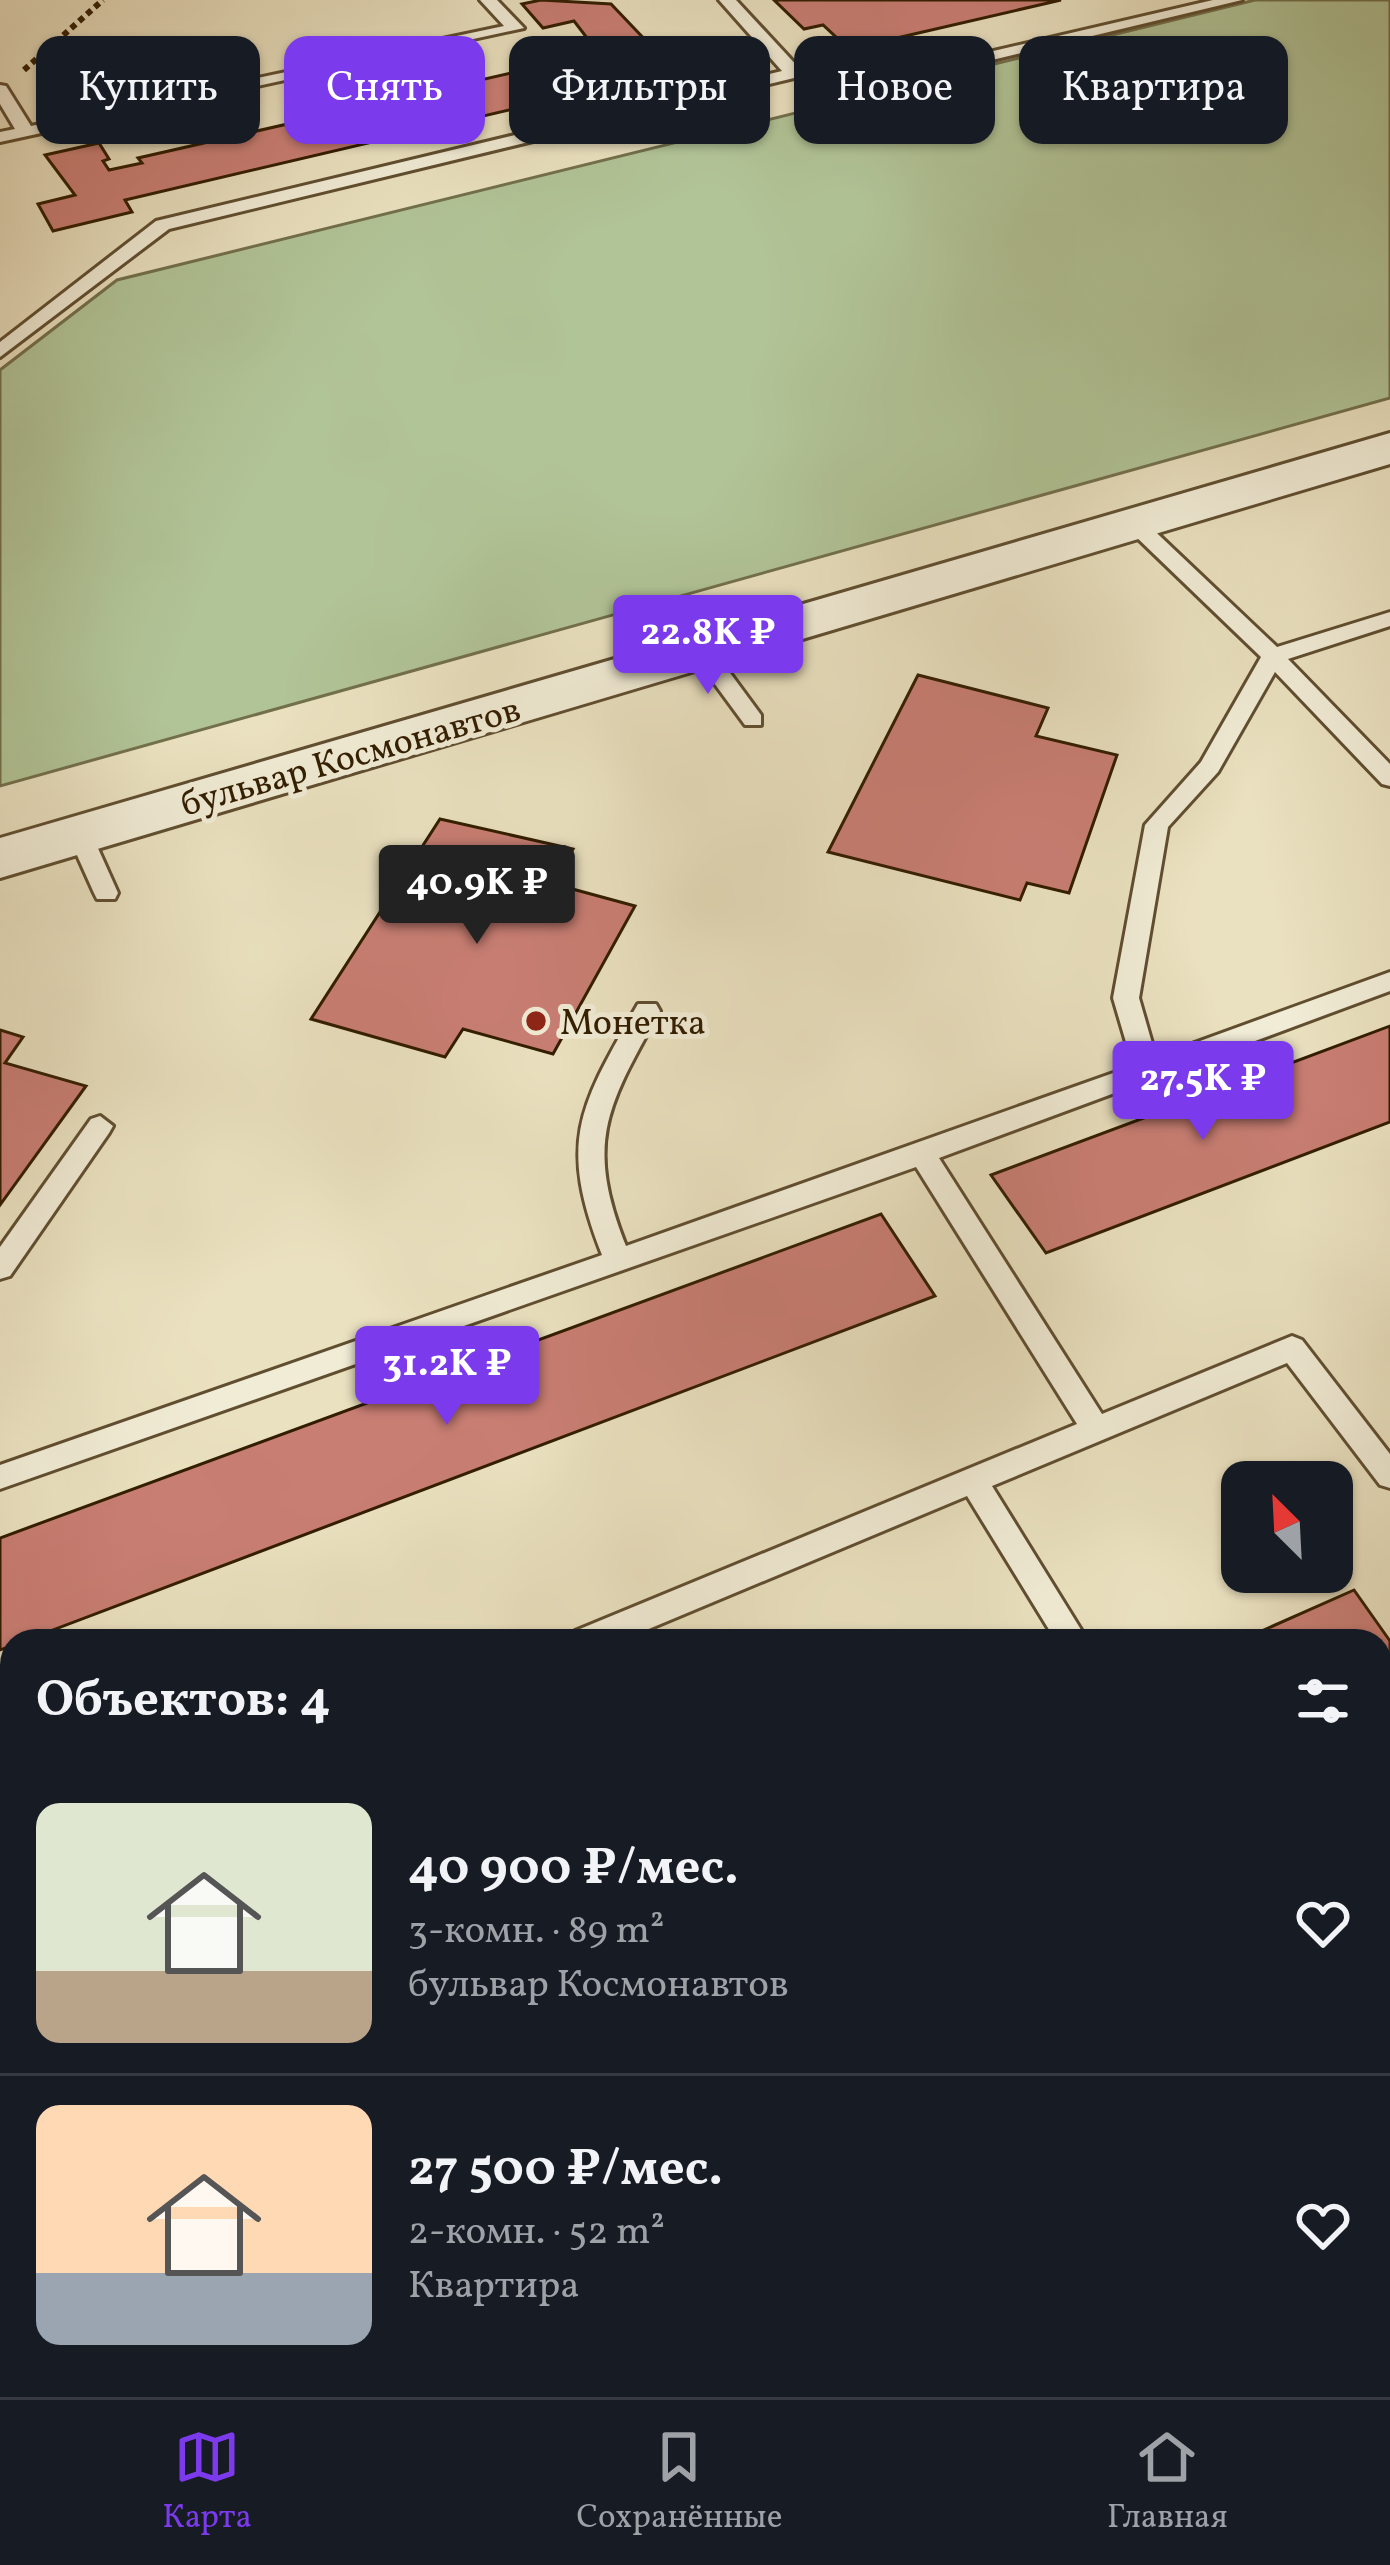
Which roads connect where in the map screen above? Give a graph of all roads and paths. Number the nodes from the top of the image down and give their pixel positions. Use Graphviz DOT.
graph roads {
  1 [pos="104,0"];
  2 [pos="488,0"];
  3 [pos="727,0"];
  4 [pos="1234,0"];
  5 [pos="995,56"];
  6 [pos="794,73"];
  7 [pos="0,90"];
  8 [pos="26,132"];
  9 [pos="0,137"];
  10 [pos="0,351"];
  11 [pos="1390,448"];
  12 [pos="1136,525"];
  13 [pos="1390,619"];
  14 [pos="704,652"];
  15 [pos="1274,656"];
  16 [pos="753,720"];
  17 [pos="1390,778"];
  18 [pos="80,835"];
  19 [pos="0,858"];
  20 [pos="106,893"];
  21 [pos="1390,981"];
  22 [pos="647,1012"];
  23 [pos="1147,1071"];
  24 [pos="100,1126"];
  25 [pos="922,1154"];
  26 [pos="618,1260"];
  27 [pos="0,1268"];
  28 [pos="1096,1430"];
  29 [pos="3,1465"];
  30 [pos="1390,1476"];
  31 [pos="973,1480"];
  32 [pos="615,1629"];
  33 [pos="1066,1629"];
  1 -- 7 [label="path"];
  2 -- 8 [label="lane"];
  3 -- 6 [label="lane"];
  4 -- 5 [label="lane"];
  6 -- 10 [label="lane"];
  7 -- 8 [label="lane"];
  8 -- 9 [label="lane"];
  11 -- 12 [label="street, бульвар Космонавтов"];
  12 -- 14 [label="street, бульвар Космонавтов"];
  12 -- 15 [label="lane"];
  13 -- 15 [label="lane"];
  14 -- 16 [label="lane"];
  14 -- 18 [label="street, бульвар Космонавтов"];
  15 -- 17 [label="lane"];
  15 -- 23 [label="lane"];
  18 -- 19 [label="street, бульвар Космонавтов"];
  18 -- 20 [label="lane"];
  21 -- 23 [label="lane"];
  22 -- 26 [label="lane"];
  23 -- 25 [label="lane"];
  24 -- 27 [label="lane"];
  25 -- 26 [label="lane"];
  25 -- 28 [label="lane"];
  26 -- 29 [label="lane"];
  28 -- 30 [label="lane"];
  28 -- 31 [label="lane"];
  31 -- 32 [label="lane"];
  31 -- 33 [label="lane"];
}
